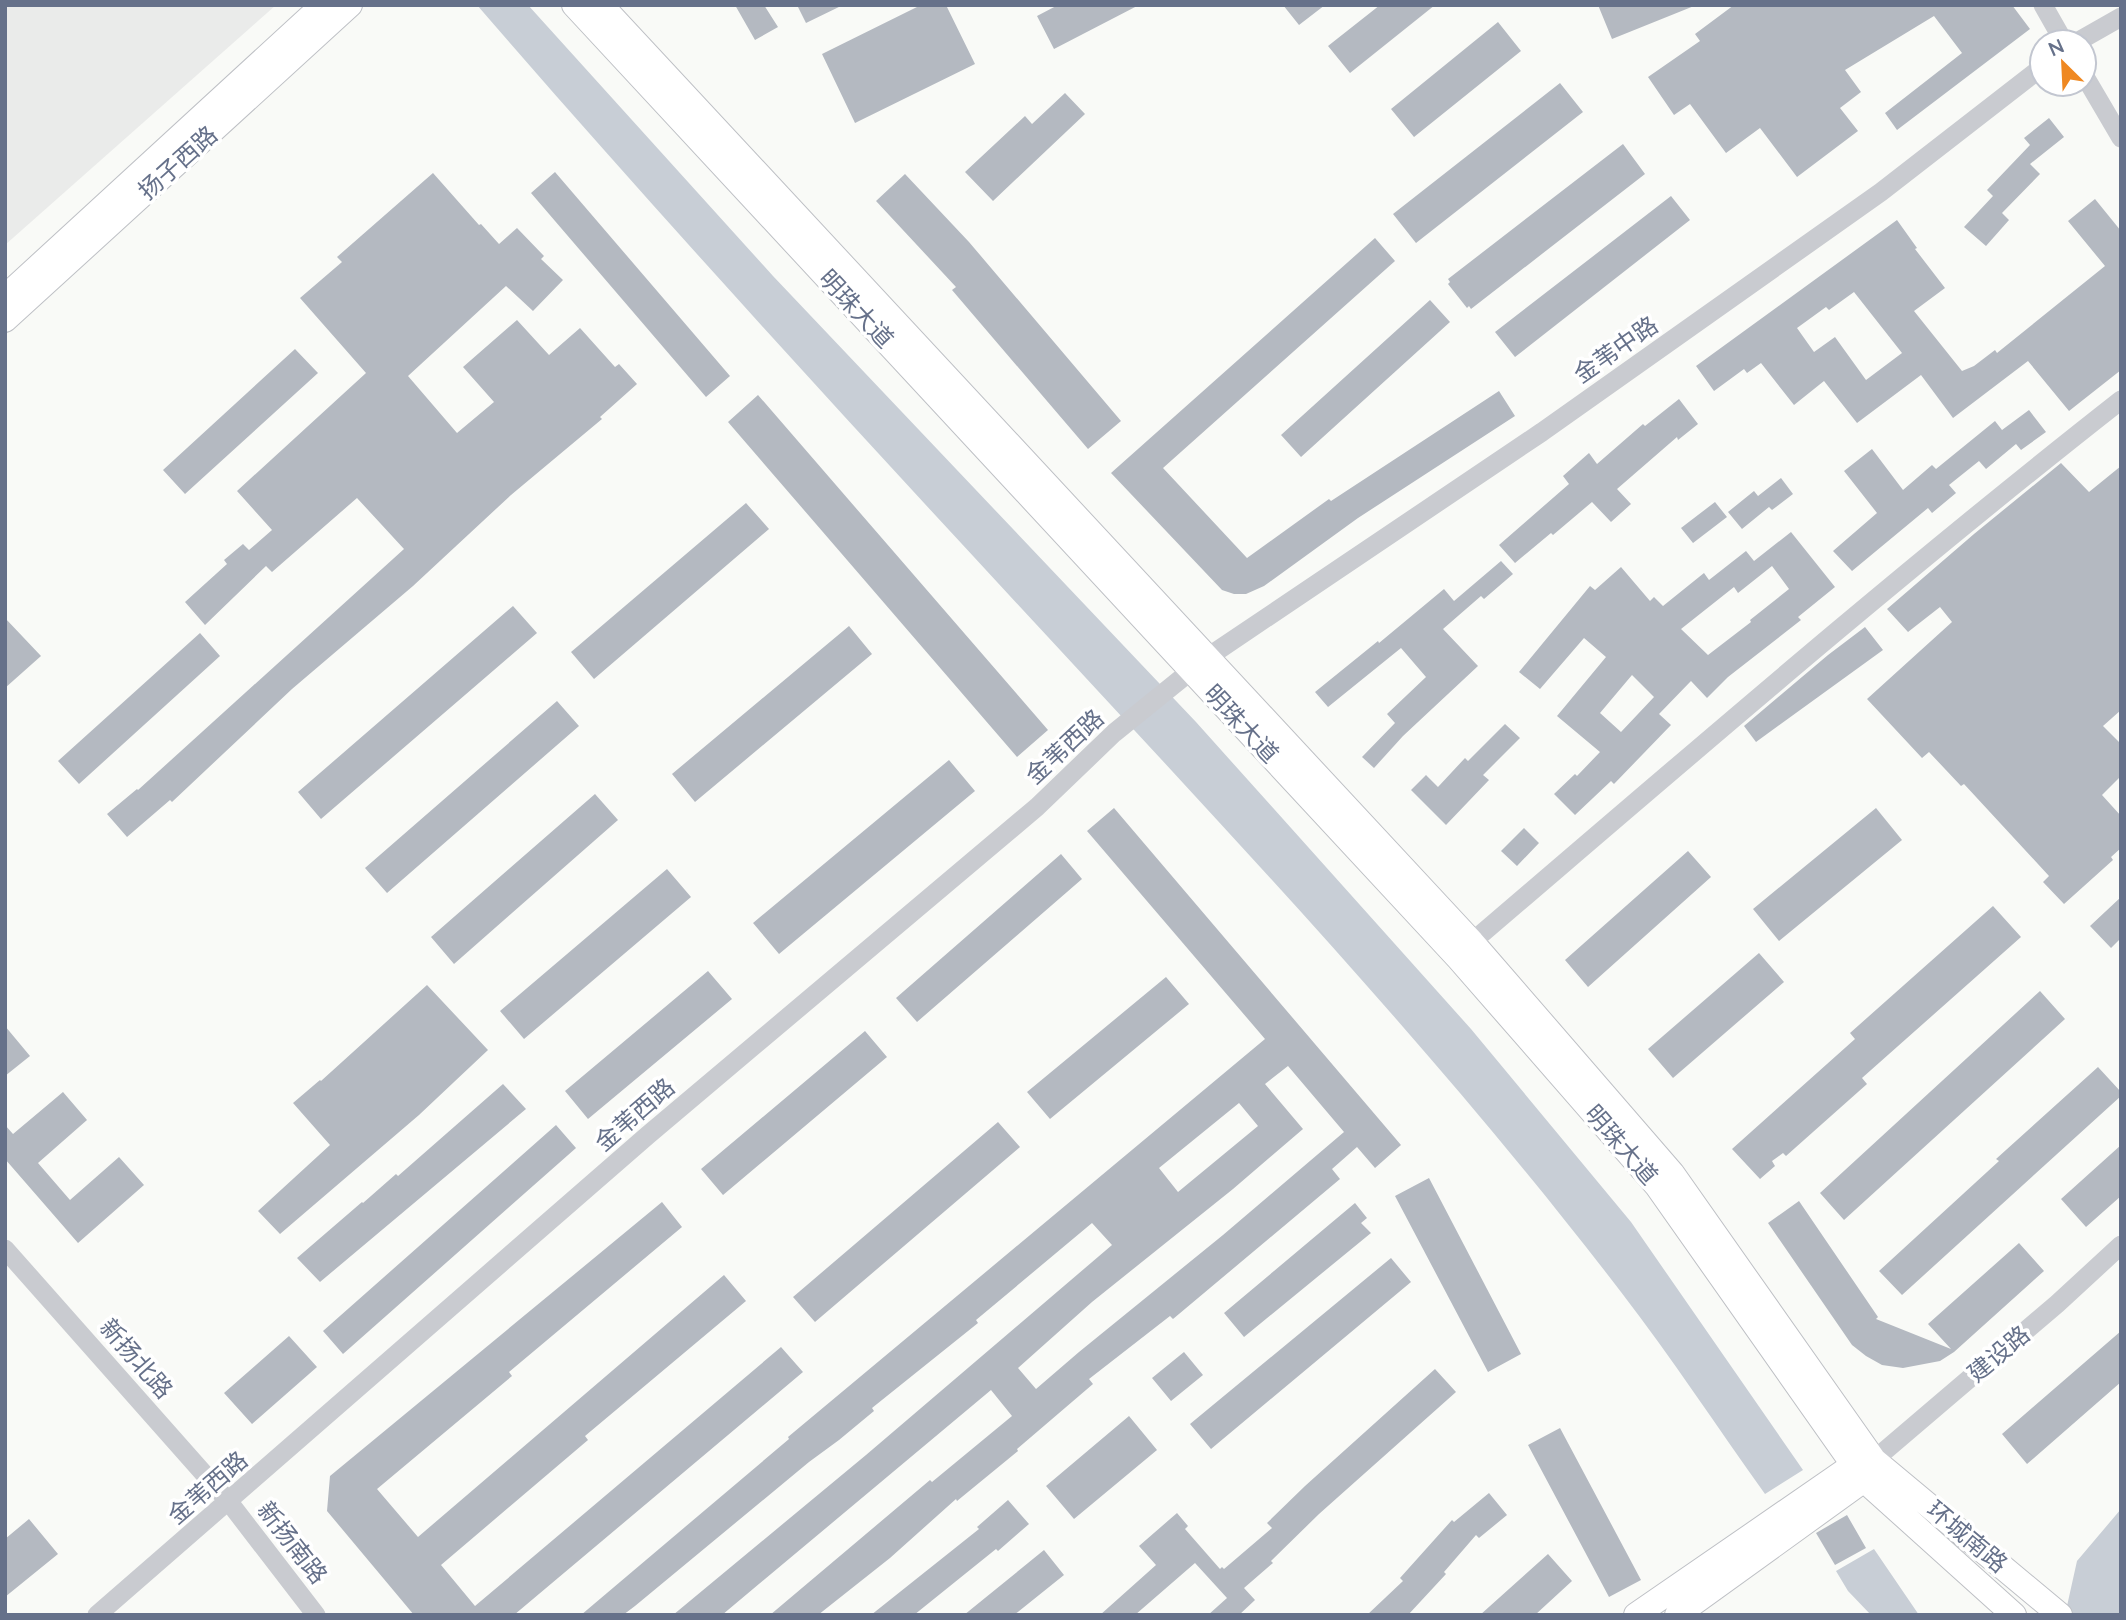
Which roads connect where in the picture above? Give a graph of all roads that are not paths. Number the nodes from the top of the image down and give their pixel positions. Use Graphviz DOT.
graph roads {
  1 [pos="350,5"];
  2 [pos="574,5"];
  3 [pos="601,5"];
  4 [pos="2043,5"];
  5 [pos="313,8"];
  6 [pos="2121,16"];
  7 [pos="2056,28"];
  8 [pos="2098,30"];
  9 [pos="2028,78"];
  10 [pos="2098,98"];
  11 [pos="2121,138"];
  12 [pos="5,297"];
  13 [pos="5,320"];
  14 [pos="2121,400"];
  15 [pos="1192,670"];
  16 [pos="1472,942"];
  17 [pos="2121,1245"];
  18 [pos="5,1250"];
  19 [pos="1863,1468"];
  20 [pos="229,1502"];
  21 [pos="1643,1613"];
  22 [pos="97,1615"];
  23 [pos="316,1615"];
  24 [pos="1677,1615"];
  25 [pos="2014,1615"];
  26 [pos="2060,1615"];
  1 -- 13 [label="main road, 扬子西路"];
  2 -- 15 [label="main road, 明珠大道"];
  3 -- 15 [label="main road, 明珠大道"];
  4 -- 7 [label="street"];
  5 -- 12 [label="main road, 扬子西路"];
  6 -- 8 [label="street"];
  9 -- 15 [label="street, 金苇中路"];
  10 -- 11 [label="street"];
  14 -- 16 [label="street"];
  15 -- 16 [label="main road, 明珠大道"];
  15 -- 19 [label="main road, 明珠大道"];
  15 -- 20 [label="street, 金苇西路"];
  16 -- 19 [label="main road, 明珠大道"];
  17 -- 19 [label="street, 建设路"];
  18 -- 20 [label="street, 新扬北路"];
  19 -- 21 [label="main road, 建设路"];
  19 -- 24 [label="main road, 建设路"];
  19 -- 25 [label="main road, 环城南路"];
  19 -- 26 [label="main road, 环城南路"];
  20 -- 22 [label="street, 金苇西路"];
  20 -- 23 [label="street, 新扬南路"];
}
